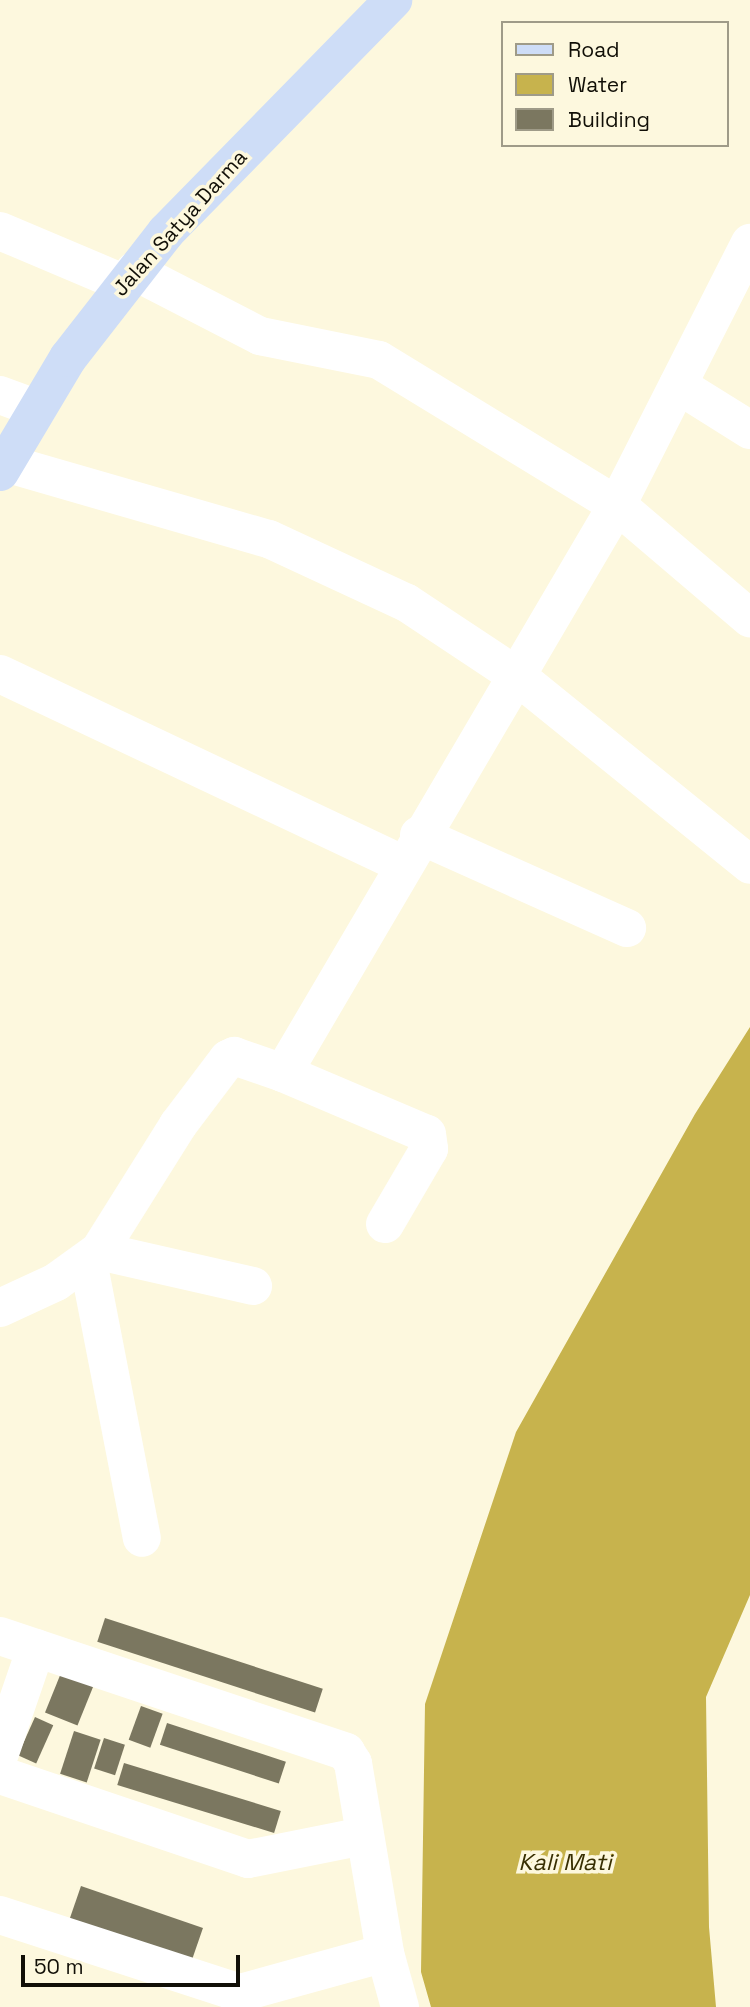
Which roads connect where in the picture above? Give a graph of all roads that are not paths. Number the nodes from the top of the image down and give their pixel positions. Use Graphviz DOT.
graph roads {
  1 [pos="388,2"];
  2 [pos="0,231"];
  3 [pos="750,243"];
  4 [pos="129,277"];
  5 [pos="678,385"];
  6 [pos="0,395"];
  7 [pos="38,409"];
  8 [pos="750,430"];
  9 [pos="3,468"];
  10 [pos="617,505"];
  11 [pos="750,618"];
  12 [pos="0,674"];
  13 [pos="517,676"];
  14 [pos="411,850"];
  15 [pos="750,864"];
  16 [pos="626,928"];
  17 [pos="283,1073"];
  18 [pos="385,1224"];
  19 [pos="93,1256"];
  20 [pos="253,1286"];
  21 [pos="0,1308"];
  22 [pos="142,1538"];
  23 [pos="0,1636"];
  24 [pos="36,1648"];
  25 [pos="0,1753"];
  26 [pos="0,1775"];
  27 [pos="363,1836"];
  28 [pos="0,1915"];
  29 [pos="385,1953"];
  30 [pos="400,2007"];
  1 -- 4 [label="main road, Jalan Satya Darma"];
  2 -- 4 [label="street"];
  3 -- 5 [label="street"];
  4 -- 7 [label="main road, Jalan Satya Darma"];
  4 -- 10 [label="street"];
  5 -- 8 [label="street"];
  5 -- 10 [label="street"];
  6 -- 7 [label="street"];
  7 -- 9 [label="main road, Jalan Satya Darma"];
  9 -- 13 [label="street"];
  10 -- 11 [label="street"];
  10 -- 13 [label="street"];
  12 -- 14 [label="street"];
  13 -- 14 [label="street"];
  13 -- 15 [label="street"];
  14 -- 16 [label="street"];
  14 -- 17 [label="street"];
  17 -- 18 [label="street"];
  17 -- 19 [label="street"];
  19 -- 20 [label="street"];
  19 -- 21 [label="street"];
  19 -- 22 [label="street"];
  23 -- 24 [label="street"];
  24 -- 25 [label="street"];
  24 -- 27 [label="street"];
  26 -- 27 [label="street"];
  27 -- 29 [label="street"];
  28 -- 29 [label="street"];
  29 -- 30 [label="street"];
}
